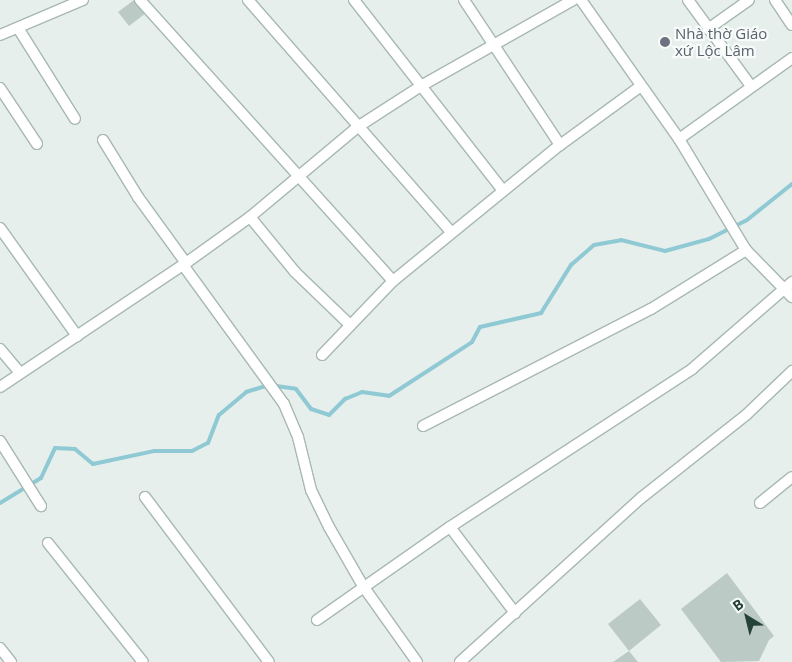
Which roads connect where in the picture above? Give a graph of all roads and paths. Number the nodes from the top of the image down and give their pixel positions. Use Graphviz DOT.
graph roads {
  1 [pos="84,0"];
  2 [pos="140,0"];
  3 [pos="248,0"];
  4 [pos="354,0"];
  5 [pos="464,0"];
  6 [pos="573,0"];
  7 [pos="581,0"];
  8 [pos="688,0"];
  9 [pos="749,0"];
  10 [pos="775,0"];
  11 [pos="792,25"];
  12 [pos="18,28"];
  13 [pos="708,29"];
  14 [pos="0,35"];
  15 [pos="492,44"];
  16 [pos="792,58"];
  17 [pos="421,86"];
  18 [pos="641,86"];
  19 [pos="751,86"];
  20 [pos="0,88"];
  21 [pos="75,119"];
  22 [pos="359,126"];
  23 [pos="679,139"];
  24 [pos="102,140"];
  25 [pos="37,144"];
  26 [pos="560,144"];
  27 [pos="298,176"];
  28 [pos="503,191"];
  29 [pos="250,217"];
  30 [pos="0,228"];
  31 [pos="451,232"];
  32 [pos="746,250"];
  33 [pos="185,264"];
  34 [pos="393,281"];
  35 [pos="792,282"];
  36 [pos="788,293"];
  37 [pos="350,325"];
  38 [pos="77,336"];
  39 [pos="0,349"];
  40 [pos="322,355"];
  41 [pos="792,371"];
  42 [pos="20,373"];
  43 [pos="0,387"];
  44 [pos="423,426"];
  45 [pos="0,441"];
  46 [pos="792,476"];
  47 [pos="145,497"];
  48 [pos="760,502"];
  49 [pos="41,506"];
  50 [pos="450,528"];
  51 [pos="48,543"];
  52 [pos="363,586"];
  53 [pos="514,613"];
  54 [pos="317,620"];
  55 [pos="0,648"];
  56 [pos="11,662"];
  57 [pos="143,662"];
  58 [pos="268,662"];
  59 [pos="416,662"];
  60 [pos="460,662"];
  1 -- 12 [label="street"];
  2 -- 27 [label="street"];
  3 -- 22 [label="street"];
  4 -- 17 [label="street"];
  5 -- 15 [label="street"];
  6 -- 15 [label="street"];
  7 -- 18 [label="street"];
  8 -- 13 [label="street"];
  9 -- 13 [label="street"];
  10 -- 11 [label="street"];
  12 -- 14 [label="street"];
  12 -- 21 [label="street"];
  13 -- 19 [label="street"];
  15 -- 17 [label="street"];
  15 -- 26 [label="street"];
  16 -- 19 [label="street"];
  17 -- 22 [label="street"];
  17 -- 28 [label="street"];
  18 -- 23 [label="street"];
  18 -- 26 [label="street"];
  19 -- 23 [label="street"];
  20 -- 25 [label="street"];
  22 -- 27 [label="street"];
  22 -- 31 [label="street"];
  23 -- 32 [label="street"];
  24 -- 33 [label="street"];
  26 -- 28 [label="street"];
  27 -- 29 [label="street"];
  27 -- 34 [label="street"];
  28 -- 31 [label="street"];
  29 -- 33 [label="street"];
  29 -- 37 [label="street"];
  30 -- 38 [label="street"];
  31 -- 34 [label="street"];
  32 -- 36 [label="street"];
  32 -- 44 [label="street"];
  33 -- 38 [label="street"];
  33 -- 52 [label="street"];
  34 -- 37 [label="street"];
  35 -- 36 [label="street"];
  36 -- 50 [label="street"];
  37 -- 40 [label="street"];
  38 -- 42 [label="street"];
  39 -- 42 [label="street"];
  41 -- 53 [label="street"];
  42 -- 43 [label="street"];
  45 -- 49 [label="street"];
  46 -- 48 [label="street"];
  47 -- 58 [label="street"];
  50 -- 52 [label="street"];
  50 -- 53 [label="street"];
  51 -- 57 [label="street"];
  52 -- 54 [label="street"];
  52 -- 59 [label="street"];
  53 -- 60 [label="street"];
  55 -- 56 [label="street"];
}
